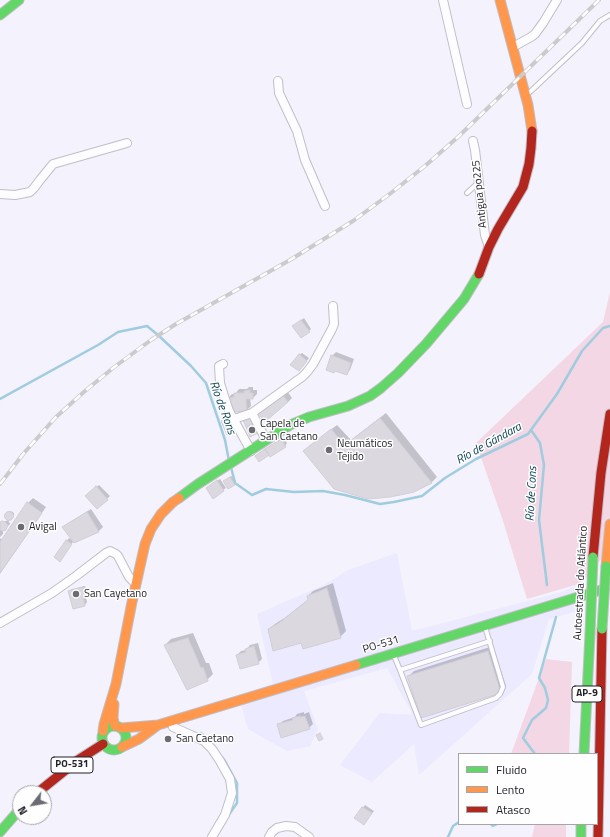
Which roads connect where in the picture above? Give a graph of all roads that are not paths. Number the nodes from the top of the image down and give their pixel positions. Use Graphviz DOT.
graph roads {
  1 [pos="19,0"];
  2 [pos="443,0"];
  3 [pos="500,0"];
  4 [pos="557,0"];
  5 [pos="0,15"];
  6 [pos="610,15"];
  7 [pos="513,47"];
  8 [pos="278,81"];
  9 [pos="526,94"];
  10 [pos="467,104"];
  11 [pos="473,142"];
  12 [pos="127,143"];
  13 [pos="479,182"];
  14 [pos="467,193"];
  15 [pos="0,194"];
  16 [pos="325,206"];
  17 [pos="489,247"];
  18 [pos="333,306"];
  19 [pos="223,364"];
  20 [pos="252,413"];
  21 [pos="610,414"];
  22 [pos="234,418"];
  23 [pos="266,440"];
  24 [pos="251,451"];
  25 [pos="610,524"];
  26 [pos="136,584"];
  27 [pos="610,588"];
  28 [pos="579,597"];
  29 [pos="568,600"];
  30 [pos="0,623"];
  31 [pos="486,630"];
  32 [pos="490,641"];
  33 [pos="395,658"];
  34 [pos="400,670"];
  35 [pos="115,689"];
  36 [pos="158,725"];
  37 [pos="118,727"];
  38 [pos="133,727"];
  39 [pos="173,727"];
  40 [pos="103,731"];
  41 [pos="139,739"];
  42 [pos="103,744"];
  43 [pos="122,747"];
  44 [pos="584,753"];
  45 [pos="47,785"];
  46 [pos="12,818"];
  47 [pos="581,825"];
  48 [pos="0,832"];
  49 [pos="212,837"];
  50 [pos="269,837"];
  51 [pos="309,837"];
  52 [pos="581,837"];
  53 [pos="598,837"];
  1 -- 5 [label="main road"];
  2 -- 10 [label="street"];
  3 -- 7 [label="main road"];
  4 -- 7 [label="street"];
  6 -- 9 [label="lane"];
  7 -- 9 [label="main road"];
  8 -- 16 [label="street"];
  9 -- 17 [label="main road"];
  11 -- 13 [label="street, Antigua po225"];
  12 -- 15 [label="street"];
  13 -- 14 [label="lane"];
  13 -- 17 [label="street, Antigua po225"];
  17 -- 23 [label="main road"];
  18 -- 20 [label="street"];
  19 -- 22 [label="street"];
  20 -- 22 [label="street"];
  20 -- 23 [label="street"];
  21 -- 44 [label="main road, Autoestrada do Atlántico / AP-9, bridge"];
  22 -- 24 [label="street"];
  23 -- 24 [label="main road"];
  24 -- 26 [label="main road"];
  25 -- 53 [label="main road, AP-9, bridge"];
  26 -- 30 [label="street"];
  26 -- 35 [label="main road"];
  27 -- 28 [label="main road, PO-531"];
  28 -- 29 [label="street"];
  28 -- 36 [label="main road, PO-531"];
  29 -- 31 [label="street, PO-531"];
  29 -- 38 [label="street, PO-531"];
  31 -- 32 [label="lane"];
  31 -- 33 [label="street, PO-531"];
  32 -- 34 [label="lane"];
  32 -- 34 [label="lane"];
  33 -- 34 [label="lane"];
  33 -- 39 [label="street, PO-531"];
  35 -- 37 [label="main road"];
  35 -- 40 [label="main road"];
  36 -- 38 [label="main road"];
  36 -- 41 [label="main road"];
  37 -- 38 [label="main road"];
  37 -- 40 [label="main road"];
  37 -- 43 [label="main road"];
  39 -- 41 [label="street, PO-531"];
  39 -- 49 [label="street"];
  40 -- 42 [label="main road"];
  41 -- 43 [label="main road, PO-531"];
  42 -- 43 [label="main road"];
  42 -- 45 [label="main road, PO-531"];
  46 -- 48 [label="main road"];
  47 -- 52 [label="main road"];
  50 -- 51 [label="street"];
}
